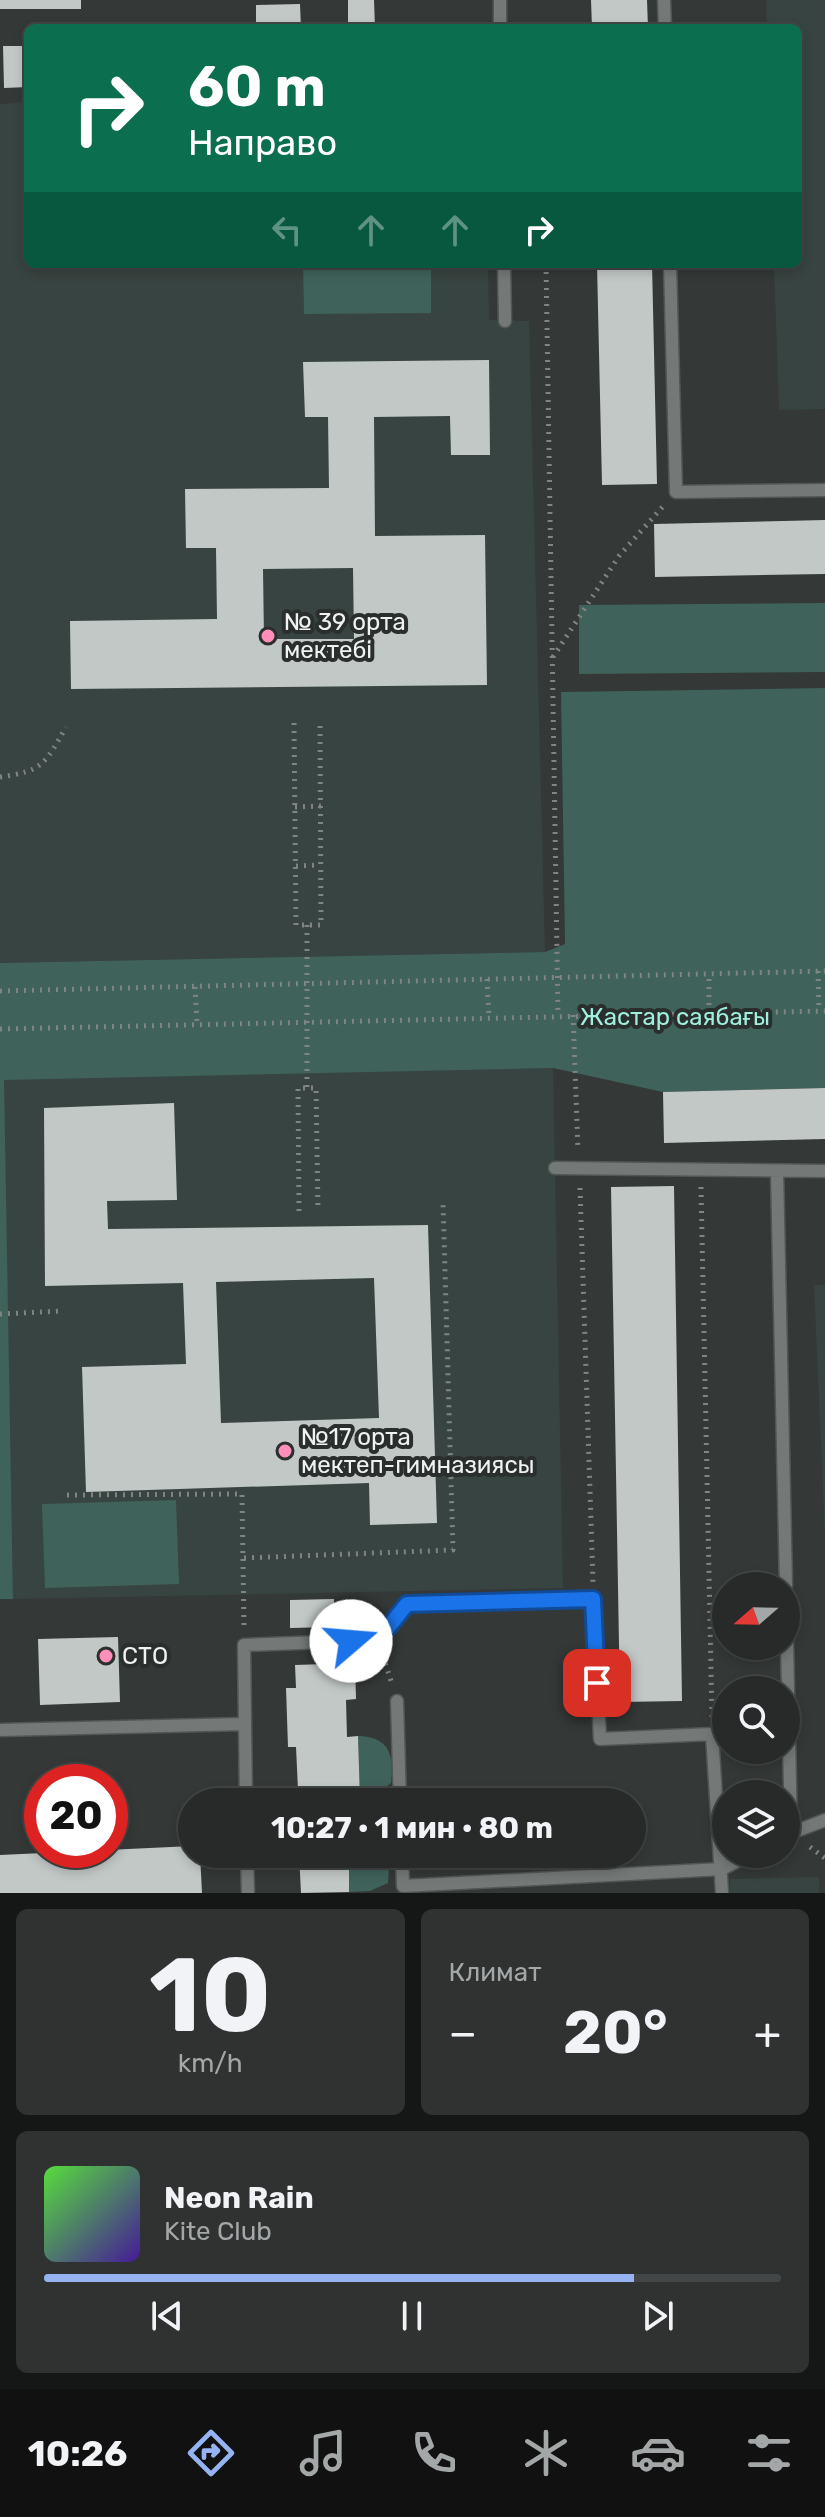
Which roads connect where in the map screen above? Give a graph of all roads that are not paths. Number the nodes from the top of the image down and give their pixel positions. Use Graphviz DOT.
graph roads {
  1 [pos="500,0"];
  2 [pos="664,0"];
  3 [pos="500,24"];
  4 [pos="665,24"];
  5 [pos="504,268"];
  6 [pos="670,268"];
  7 [pos="505,321"];
  8 [pos="825,490"];
  9 [pos="555,1168"];
  10 [pos="825,1171"];
  11 [pos="777,1172"];
  12 [pos="786,1572"];
  13 [pos="397,1701"];
  14 [pos="244,1724"];
  15 [pos="0,1730"];
  16 [pos="712,1734"];
  17 [pos="714,1764"];
  18 [pos="246,1788"];
  19 [pos="400,1788"];
  20 [pos="825,1820"];
  21 [pos="800,1829"];
  22 [pos="247,1868"];
  23 [pos="402,1868"];
  24 [pos="722,1869"];
  25 [pos="248,1893"];
  26 [pos="722,1893"];
  1 -- 3 [label="lane"];
  2 -- 4 [label="lane"];
  5 -- 7 [label="lane"];
  6 -- 8 [label="lane"];
  9 -- 11 [label="lane"];
  10 -- 11 [label="lane"];
  11 -- 12 [label="lane"];
  13 -- 19 [label="lane"];
  14 -- 15 [label="lane"];
  14 -- 16 [label="lane"];
  14 -- 18 [label="lane"];
  17 -- 24 [label="lane"];
  20 -- 21 [label="lane"];
  22 -- 25 [label="lane"];
  23 -- 24 [label="lane"];
  24 -- 26 [label="lane"];
}
